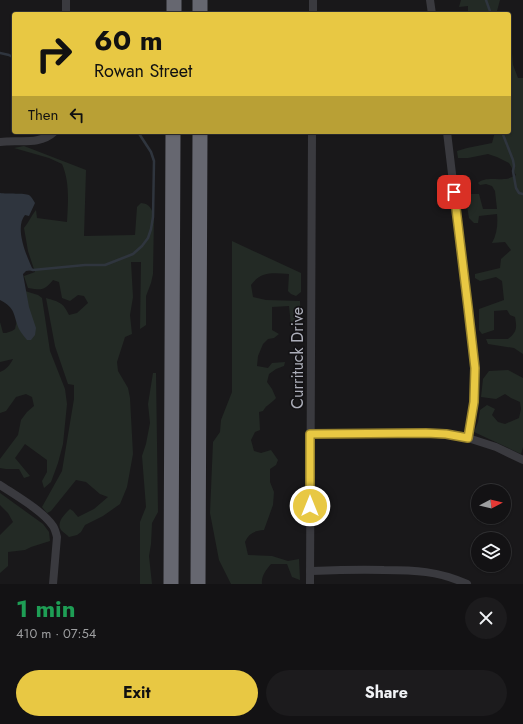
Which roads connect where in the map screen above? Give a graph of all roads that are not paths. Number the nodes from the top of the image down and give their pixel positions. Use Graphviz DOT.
graph roads {
  1 [pos="66,0"];
  2 [pos="174,0"];
  3 [pos="200,0"];
  4 [pos="313,0"];
  5 [pos="430,0"];
  6 [pos="66,12"];
  7 [pos="174,12"];
  8 [pos="200,12"];
  9 [pos="312,12"];
  10 [pos="432,12"];
  11 [pos="51,134"];
  12 [pos="173,134"];
  13 [pos="200,134"];
  14 [pos="312,134"];
  15 [pos="447,134"];
  16 [pos="0,142"];
  17 [pos="310,434"];
  18 [pos="468,438"];
  19 [pos="523,460"];
  20 [pos="0,485"];
  21 [pos="310,571"];
  22 [pos="53,584"];
  23 [pos="171,584"];
  24 [pos="198,584"];
  25 [pos="310,584"];
  26 [pos="467,584"];
  1 -- 6 [label="street"];
  2 -- 7 [label="highway"];
  3 -- 8 [label="highway"];
  4 -- 9 [label="street"];
  5 -- 10 [label="street"];
  11 -- 16 [label="street"];
  12 -- 23 [label="highway"];
  13 -- 24 [label="highway"];
  14 -- 17 [label="street, Currituck Drive"];
  15 -- 18 [label="street"];
  17 -- 18 [label="street"];
  17 -- 21 [label="street, Currituck Drive"];
  18 -- 19 [label="street"];
  20 -- 22 [label="street"];
  21 -- 25 [label="street, Currituck Drive"];
  21 -- 26 [label="street"];
}
